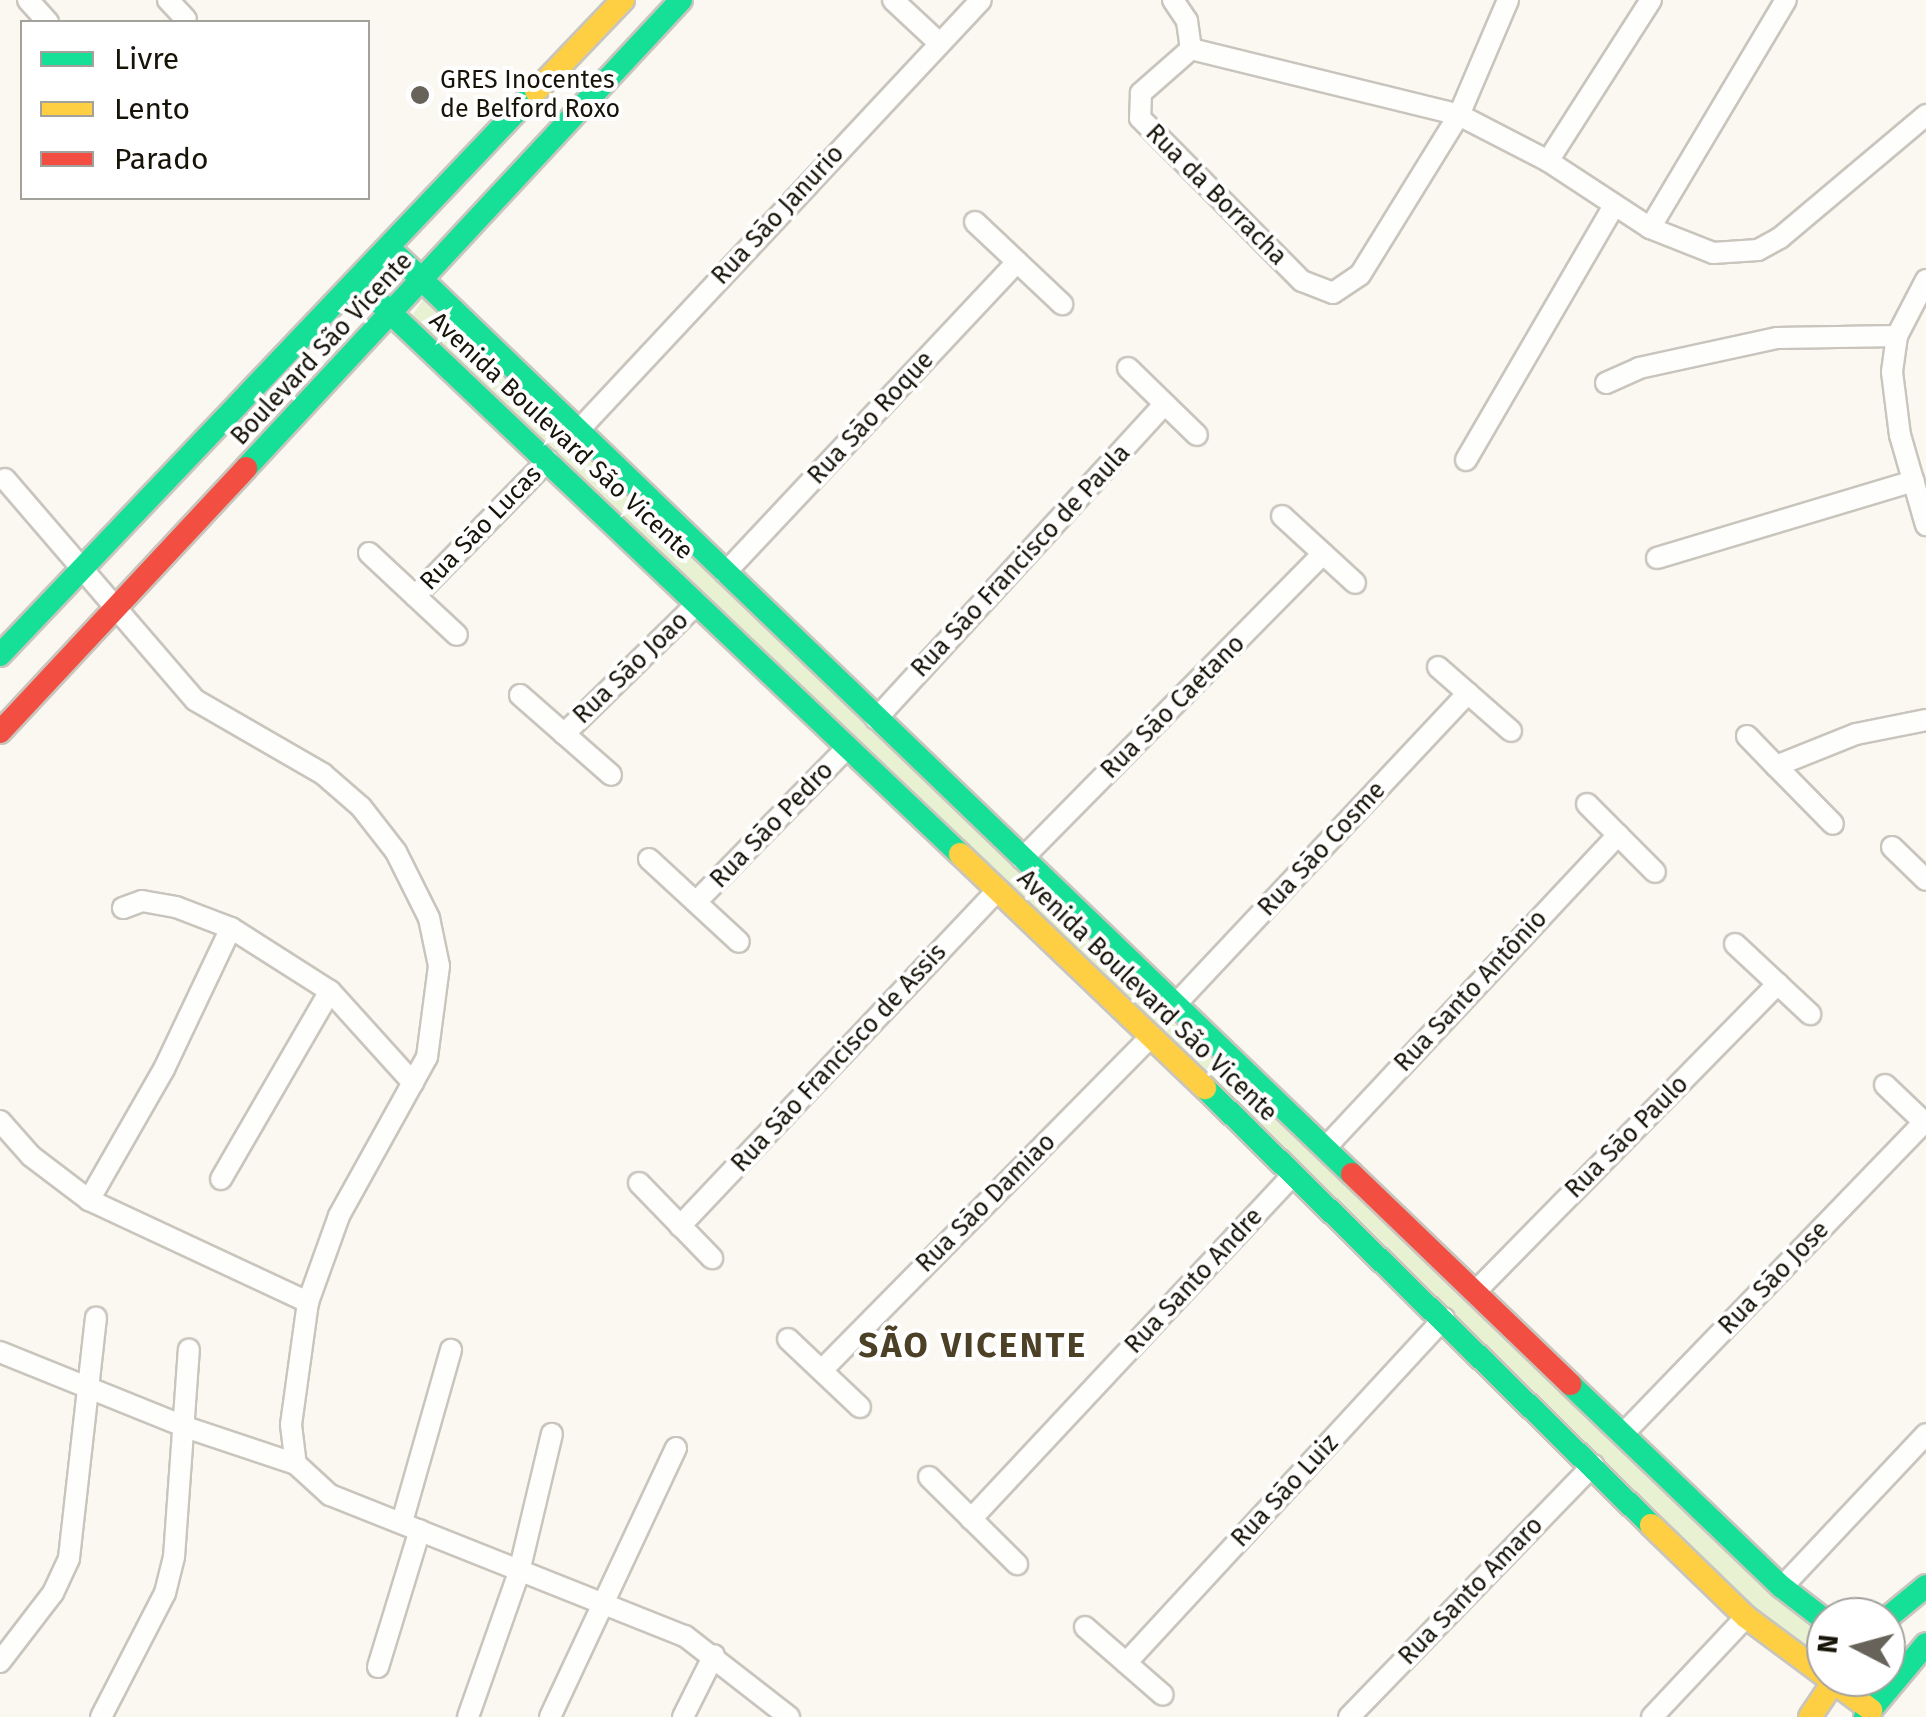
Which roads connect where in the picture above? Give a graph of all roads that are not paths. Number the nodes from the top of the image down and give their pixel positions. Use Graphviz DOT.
graph roads {
  1 [pos="28,0"];
  2 [pos="168,0"];
  3 [pos="623,0"];
  4 [pos="681,0"];
  5 [pos="893,0"];
  6 [pos="981,0"];
  7 [pos="1173,0"];
  8 [pos="1508,0"];
  9 [pos="1651,0"];
  10 [pos="1786,0"];
  11 [pos="186,19"];
  12 [pos="46,20"];
  13 [pos="938,42"];
  14 [pos="1191,50"];
  15 [pos="1458,115"];
  16 [pos="1926,115"];
  17 [pos="1548,160"];
  18 [pos="1613,206"];
  19 [pos="975,222"];
  20 [pos="1650,228"];
  21 [pos="390,249"];
  22 [pos="1017,262"];
  23 [pos="1926,280"];
  24 [pos="358,282"];
  25 [pos="421,282"];
  26 [pos="1062,304"];
  27 [pos="391,314"];
  28 [pos="1897,336"];
  29 [pos="1128,368"];
  30 [pos="1606,384"];
  31 [pos="1165,404"];
  32 [pos="577,432"];
  33 [pos="1197,435"];
  34 [pos="548,460"];
  35 [pos="1466,460"];
  36 [pos="5,479"];
  37 [pos="1914,481"];
  38 [pos="1282,516"];
  39 [pos="1926,526"];
  40 [pos="369,553"];
  41 [pos="1324,554"];
  42 [pos="1657,558"];
  43 [pos="80,570"];
  44 [pos="725,574"];
  45 [pos="1355,583"];
  46 [pos="416,596"];
  47 [pos="698,603"];
  48 [pos="118,608"];
  49 [pos="456,635"];
  50 [pos="0,655"];
  51 [pos="1438,667"];
  52 [pos="1468,694"];
  53 [pos="520,695"];
  54 [pos="876,719"];
  55 [pos="1926,720"];
  56 [pos="1511,731"];
  57 [pos="0,732"];
  58 [pos="564,734"];
  59 [pos="1747,736"];
  60 [pos="848,747"];
  61 [pos="1776,766"];
  62 [pos="611,775"];
  63 [pos="1587,804"];
  64 [pos="1833,824"];
  65 [pos="1618,835"];
  66 [pos="1892,847"];
  67 [pos="648,859"];
  68 [pos="1022,859"];
  69 [pos="1655,872"];
  70 [pos="1926,880"];
  71 [pos="998,890"];
  72 [pos="696,902"];
  73 [pos="122,908"];
  74 [pos="230,928"];
  75 [pos="739,942"];
  76 [pos="1735,944"];
  77 [pos="1778,984"];
  78 [pos="330,991"];
  79 [pos="1175,1004"];
  80 [pos="1810,1014"];
  81 [pos="1151,1036"];
  82 [pos="412,1082"];
  83 [pos="1884,1085"];
  84 [pos="0,1121"];
  85 [pos="1925,1123"];
  86 [pos="1325,1148"];
  87 [pos="1293,1176"];
  88 [pos="220,1180"];
  89 [pos="639,1183"];
  90 [pos="89,1200"];
  91 [pos="680,1226"];
  92 [pos="712,1258"];
  93 [pos="1476,1290"];
  94 [pos="308,1302"];
  95 [pos="96,1318"];
  96 [pos="1444,1318"];
  97 [pos="788,1339"];
  98 [pos="189,1350"];
  99 [pos="451,1350"];
  100 [pos="0,1352"];
  101 [pos="822,1370"];
  102 [pos="87,1386"];
  103 [pos="860,1406"];
  104 [pos="188,1428"];
  105 [pos="1624,1433"];
  106 [pos="552,1434"];
  107 [pos="1926,1434"];
  108 [pos="676,1448"];
  109 [pos="296,1464"];
  110 [pos="1593,1465"];
  111 [pos="929,1477"];
  112 [pos="970,1518"];
  113 [pos="411,1526"];
  114 [pos="1017,1564"];
  115 [pos="519,1572"];
  116 [pos="1926,1586"];
  117 [pos="1782,1587"];
  118 [pos="1906,1603"];
  119 [pos="604,1604"];
  120 [pos="1806,1606"];
  121 [pos="1746,1617"];
  122 [pos="1085,1627"];
  123 [pos="714,1654"];
  124 [pos="1806,1660"];
  125 [pos="0,1662"];
  126 [pos="1126,1664"];
  127 [pos="378,1667"];
  128 [pos="1163,1695"];
  129 [pos="101,1717"];
  130 [pos="468,1717"];
  131 [pos="550,1717"];
  132 [pos="684,1717"];
  133 [pos="788,1717"];
  134 [pos="1349,1717"];
  135 [pos="1652,1717"];
  1 -- 12 [label="street"];
  2 -- 11 [label="street"];
  3 -- 21 [label="street, Boulevard São Vicente"];
  4 -- 25 [label="street, Boulevard São Vicente"];
  5 -- 13 [label="street"];
  6 -- 13 [label="street, Rua Sāo Janurio"];
  7 -- 14 [label="street"];
  8 -- 15 [label="street"];
  9 -- 17 [label="street"];
  10 -- 20 [label="street"];
  13 -- 32 [label="street, Rua Sāo Janurio"];
  14 -- 15 [label="street"];
  14 -- 15 [label="street, Rua da Borracha"];
  15 -- 17 [label="street"];
  16 -- 20 [label="street"];
  17 -- 18 [label="street"];
  18 -- 20 [label="street"];
  18 -- 35 [label="street"];
  19 -- 22 [label="street"];
  21 -- 24 [label="street, Boulevard São Vicente"];
  21 -- 25 [label="street, Avenida Boulevard São Vicente"];
  22 -- 26 [label="street"];
  22 -- 44 [label="street, Rua Sāo Roque"];
  23 -- 28 [label="street"];
  24 -- 27 [label="street, Avenida Boulevard São Vicente"];
  24 -- 43 [label="street, Boulevard São Vicente"];
  25 -- 27 [label="street, Boulevard São Vicente"];
  25 -- 32 [label="street, Avenida Boulevard São Vicente"];
  27 -- 34 [label="street, Avenida Boulevard São Vicente"];
  27 -- 48 [label="street, Boulevard São Vicente"];
  28 -- 30 [label="street"];
  28 -- 37 [label="street"];
  29 -- 31 [label="street"];
  31 -- 33 [label="street"];
  31 -- 54 [label="street, Rua Sāo Francisco de Paula"];
  32 -- 44 [label="street, Avenida Boulevard São Vicente"];
  34 -- 46 [label="street, Rua Sāo Lucas"];
  34 -- 47 [label="street, Avenida Boulevard São Vicente"];
  36 -- 43 [label="street"];
  37 -- 39 [label="street"];
  37 -- 42 [label="street"];
  38 -- 41 [label="street"];
  40 -- 46 [label="street"];
  41 -- 45 [label="street"];
  41 -- 68 [label="street, Rua Sāo Caetano"];
  43 -- 48 [label="street"];
  43 -- 50 [label="street, Boulevard São Vicente"];
  44 -- 54 [label="street, Avenida Boulevard São Vicente"];
  46 -- 49 [label="street"];
  47 -- 58 [label="street, Rua Sāo Joao"];
  47 -- 60 [label="street, Avenida Boulevard São Vicente"];
  48 -- 57 [label="street, Boulevard São Vicente"];
  48 -- 82 [label="street"];
  51 -- 52 [label="street"];
  52 -- 56 [label="street"];
  52 -- 79 [label="street, Rua Sāo Cosme"];
  53 -- 58 [label="street"];
  54 -- 68 [label="street, Avenida Boulevard São Vicente"];
  55 -- 61 [label="street"];
  58 -- 62 [label="street"];
  59 -- 61 [label="street"];
  60 -- 71 [label="street, Avenida Boulevard São Vicente"];
  60 -- 72 [label="street, Rua Sāo Pedro"];
  61 -- 64 [label="street"];
  63 -- 65 [label="street"];
  65 -- 69 [label="street"];
  65 -- 86 [label="street, Rua Santo Antônio"];
  66 -- 70 [label="street"];
  67 -- 72 [label="street"];
  68 -- 79 [label="street, Avenida Boulevard São Vicente"];
  71 -- 81 [label="street, Avenida Boulevard São Vicente"];
  71 -- 91 [label="street, Rua Sāo Francisco de Assis"];
  72 -- 75 [label="street"];
  73 -- 74 [label="street"];
  74 -- 78 [label="street"];
  74 -- 90 [label="street"];
  76 -- 77 [label="street"];
  77 -- 80 [label="street"];
  77 -- 93 [label="street, Rua Sāo Paulo"];
  78 -- 82 [label="street"];
  78 -- 88 [label="street"];
  79 -- 86 [label="street, Avenida Boulevard São Vicente"];
  81 -- 87 [label="street, Avenida Boulevard São Vicente"];
  81 -- 101 [label="street, Rua Sāo Damiao"];
  82 -- 94 [label="street"];
  83 -- 85 [label="street"];
  84 -- 90 [label="street"];
  85 -- 105 [label="street, Rua Sāo Jose"];
  86 -- 93 [label="street, Avenida Boulevard São Vicente"];
  87 -- 96 [label="street, Avenida Boulevard São Vicente"];
  87 -- 112 [label="street, Rua Santo Andre"];
  89 -- 91 [label="street"];
  90 -- 94 [label="street"];
  91 -- 92 [label="street"];
  93 -- 105 [label="street, Avenida Boulevard São Vicente"];
  94 -- 109 [label="street"];
  95 -- 102 [label="street"];
  96 -- 110 [label="street, Avenida Boulevard São Vicente"];
  96 -- 126 [label="street, Rua Sāo Luiz"];
  97 -- 101 [label="street"];
  98 -- 104 [label="street"];
  99 -- 113 [label="street"];
  100 -- 102 [label="street"];
  101 -- 103 [label="street"];
  102 -- 104 [label="street"];
  102 -- 125 [label="street"];
  104 -- 109 [label="street"];
  104 -- 129 [label="street"];
  105 -- 117 [label="street, Avenida Boulevard São Vicente"];
  106 -- 115 [label="street"];
  107 -- 117 [label="street"];
  108 -- 119 [label="street"];
  109 -- 113 [label="street"];
  110 -- 121 [label="street, Avenida Boulevard São Vicente"];
  110 -- 134 [label="street, Rua Santo Amaro"];
  111 -- 112 [label="street"];
  112 -- 114 [label="street"];
  113 -- 115 [label="street"];
  113 -- 127 [label="street"];
  115 -- 119 [label="street"];
  115 -- 130 [label="street"];
  116 -- 118 [label="street"];
  117 -- 120 [label="street, Avenida Boulevard São Vicente"];
  119 -- 123 [label="street"];
  119 -- 131 [label="street"];
  121 -- 124 [label="street, Avenida Boulevard São Vicente"];
  121 -- 135 [label="street"];
  122 -- 126 [label="street"];
  123 -- 132 [label="street"];
  123 -- 133 [label="street"];
  126 -- 128 [label="street"];
}
